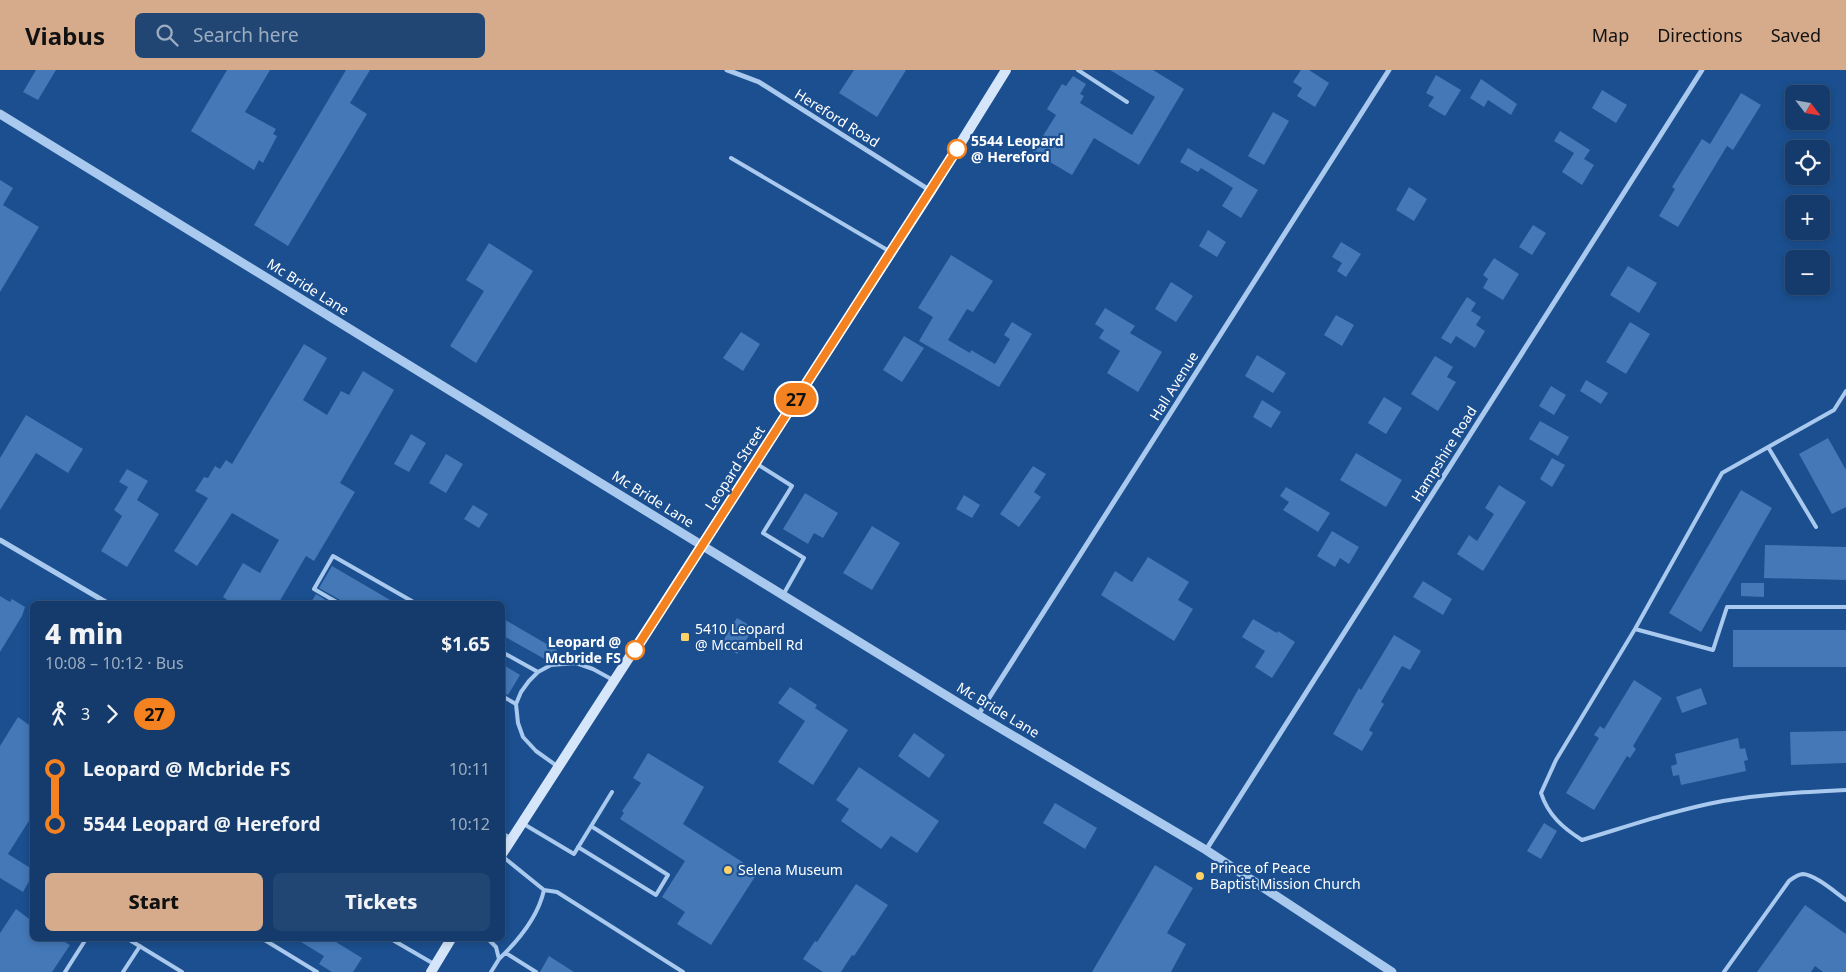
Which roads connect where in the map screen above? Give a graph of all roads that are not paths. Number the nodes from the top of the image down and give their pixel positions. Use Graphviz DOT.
graph roads {
  1 [pos="727,70"];
  2 [pos="1006,70"];
  3 [pos="1078,70"];
  4 [pos="1389,70"];
  5 [pos="1702,70"];
  6 [pos="1127,102"];
  7 [pos="0,114"];
  8 [pos="731,158"];
  9 [pos="931,191"];
  10 [pos="891,253"];
  11 [pos="1846,392"];
  12 [pos="1768,447"];
  13 [pos="755,462"];
  14 [pos="1816,527"];
  15 [pos="0,540"];
  16 [pos="701,545"];
  17 [pos="783,595"];
  18 [pos="104,601"];
  19 [pos="335,601"];
  20 [pos="412,601"];
  21 [pos="1846,607"];
  22 [pos="1635,629"];
  23 [pos="505,654"];
  24 [pos="538,672"];
  25 [pos="615,681"];
  26 [pos="505,698"];
  27 [pos="516,704"];
  28 [pos="978,715"];
  29 [pos="558,767"];
  30 [pos="1846,790"];
  31 [pos="612,792"];
  32 [pos="522,823"];
  33 [pos="591,826"];
  34 [pos="507,837"];
  35 [pos="578,847"];
  36 [pos="1206,850"];
  37 [pos="505,858"];
  38 [pos="544,890"];
  39 [pos="1846,900"];
  40 [pos="85,941"];
  41 [pos="131,941"];
  42 [pos="266,941"];
  43 [pos="394,941"];
  44 [pos="450,941"];
  45 [pos="490,941"];
  46 [pos="140,946"];
  47 [pos="506,953"];
  48 [pos="499,959"];
  49 [pos="433,968"];
  50 [pos="65,972"];
  51 [pos="123,972"];
  52 [pos="182,972"];
  53 [pos="317,972"];
  54 [pos="491,972"];
  55 [pos="536,972"];
  56 [pos="683,972"];
  57 [pos="1392,972"];
  58 [pos="1724,972"];
  1 -- 9 [label="street, Hereford Road"];
  2 -- 9 [label="main road, Leopard Street"];
  3 -- 6 [label="lane"];
  4 -- 28 [label="street, Hall Avenue"];
  5 -- 36 [label="street, Hampshire Road"];
  7 -- 16 [label="street, Mc Bride Lane"];
  8 -- 10 [label="lane"];
  9 -- 10 [label="main road, Leopard Street"];
  10 -- 13 [label="main road, Leopard Street"];
  11 -- 12 [label="lane"];
  12 -- 14 [label="lane"];
  12 -- 22 [label="lane"];
  13 -- 16 [label="main road, Leopard Street"];
  13 -- 17 [label="lane"];
  15 -- 18 [label="street"];
  16 -- 17 [label="street, Mc Bride Lane"];
  16 -- 25 [label="main road, Leopard Street"];
  17 -- 28 [label="street, Mc Bride Lane"];
  19 -- 20 [label="lane"];
  21 -- 22 [label="lane"];
  22 -- 30 [label="lane"];
  23 -- 24 [label="lane"];
  24 -- 25 [label="lane"];
  24 -- 27 [label="lane"];
  25 -- 29 [label="main road, Leopard Street"];
  26 -- 27 [label="lane"];
  27 -- 29 [label="lane"];
  28 -- 36 [label="street, Mc Bride Lane"];
  29 -- 32 [label="main road, Leopard Street"];
  31 -- 33 [label="lane"];
  32 -- 34 [label="main road, Leopard Street"];
  32 -- 35 [label="lane"];
  33 -- 35 [label="lane"];
  33 -- 35 [label="lane"];
  36 -- 57 [label="street, Mc Bride Lane"];
  37 -- 38 [label="lane"];
  38 -- 47 [label="lane"];
  38 -- 56 [label="lane"];
  39 -- 58 [label="lane"];
  40 -- 50 [label="lane"];
  41 -- 46 [label="lane"];
  42 -- 53 [label="lane"];
  43 -- 49 [label="lane"];
  44 -- 49 [label="main road"];
  45 -- 48 [label="lane"];
  46 -- 51 [label="lane"];
  46 -- 52 [label="lane"];
  47 -- 48 [label="lane"];
  47 -- 55 [label="lane"];
  48 -- 54 [label="lane"];
}
